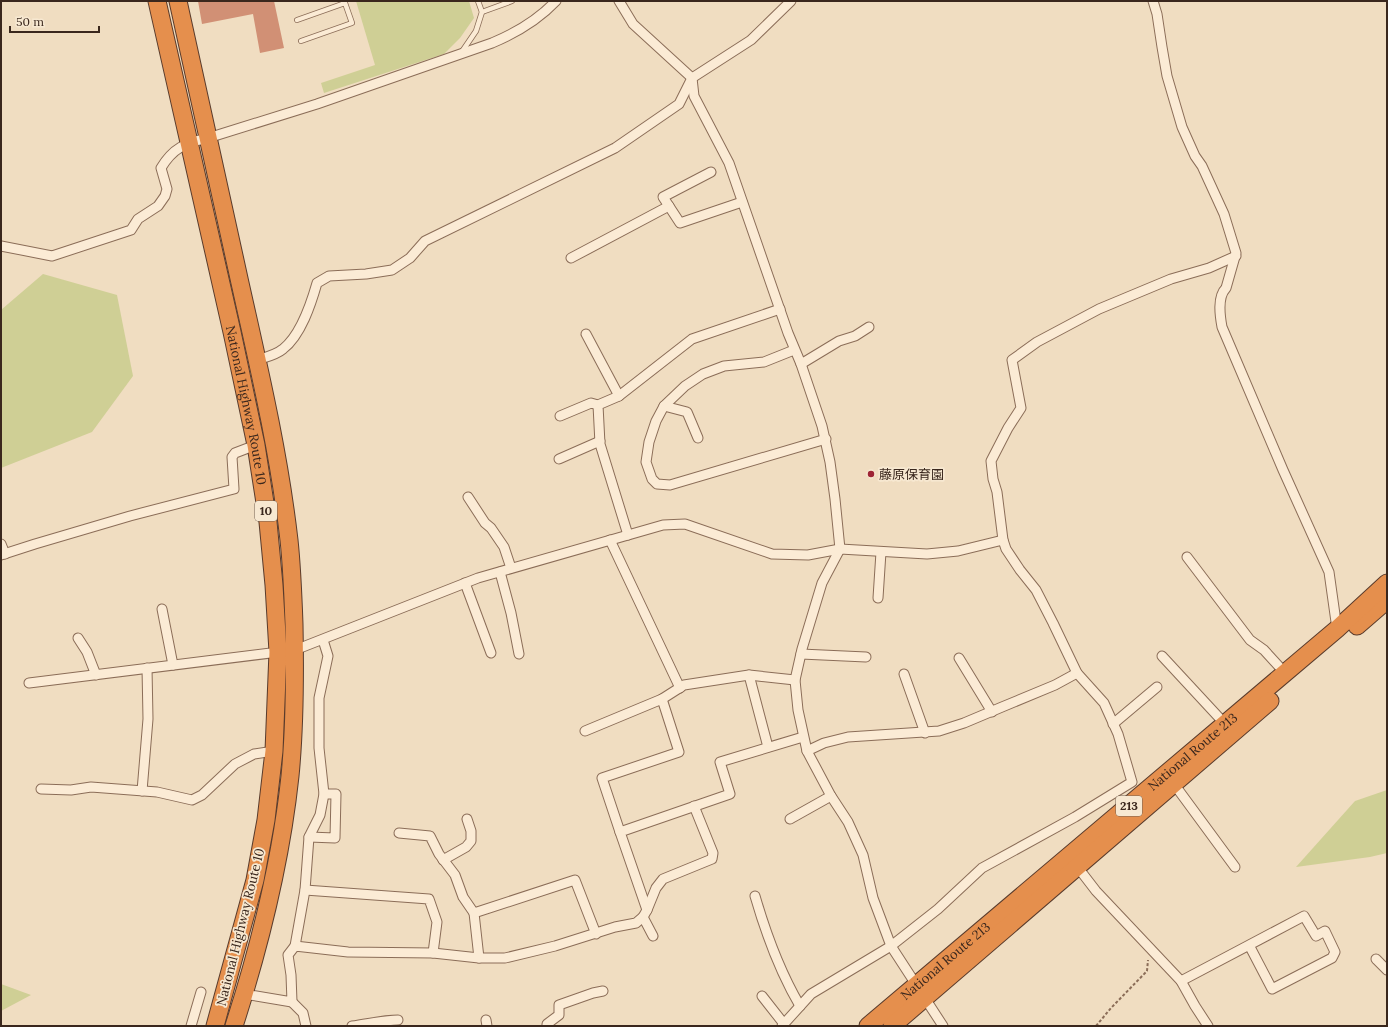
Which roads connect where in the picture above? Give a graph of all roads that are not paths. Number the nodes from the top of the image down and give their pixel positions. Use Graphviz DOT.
graph roads {
  1 [pos="157,1"];
  2 [pos="178,1"];
  3 [pos="478,1"];
  4 [pos="512,1"];
  5 [pos="556,1"];
  6 [pos="619,1"];
  7 [pos="791,1"];
  8 [pos="1153,1"];
  9 [pos="482,12"];
  10 [pos="297,20"];
  11 [pos="302,40"];
  12 [pos="458,56"];
  13 [pos="692,78"];
  14 [pos="208,138"];
  15 [pos="190,142"];
  16 [pos="710,172"];
  17 [pos="742,202"];
  18 [pos="669,206"];
  19 [pos="1,246"];
  20 [pos="1236,256"];
  21 [pos="571,258"];
  22 [pos="780,309"];
  23 [pos="869,327"];
  24 [pos="586,334"];
  25 [pos="794,350"];
  26 [pos="257,360"];
  27 [pos="801,364"];
  28 [pos="619,396"];
  29 [pos="598,405"];
  30 [pos="664,406"];
  31 [pos="560,416"];
  32 [pos="698,438"];
  33 [pos="826,439"];
  34 [pos="600,441"];
  35 [pos="256,445"];
  36 [pos="559,459"];
  37 [pos="468,497"];
  38 [pos="628,534"];
  39 [pos="610,540"];
  40 [pos="1003,540"];
  41 [pos="1,544"];
  42 [pos="840,549"];
  43 [pos="881,552"];
  44 [pos="3,555"];
  45 [pos="1187,557"];
  46 [pos="511,568"];
  47 [pos="500,572"];
  48 [pos="465,583"];
  49 [pos="1387,583"];
  50 [pos="878,598"];
  51 [pos="1387,600"];
  52 [pos="162,609"];
  53 [pos="1337,629"];
  54 [pos="78,638"];
  55 [pos="323,640"];
  56 [pos="286,651"];
  57 [pos="491,653"];
  58 [pos="519,654"];
  59 [pos="801,654"];
  60 [pos="1162,656"];
  61 [pos="866,657"];
  62 [pos="958,658"];
  63 [pos="173,665"];
  64 [pos="147,668"];
  65 [pos="1285,673"];
  66 [pos="904,674"];
  67 [pos="1077,674"];
  68 [pos="96,675"];
  69 [pos="750,675"];
  70 [pos="795,680"];
  71 [pos="29,683"];
  72 [pos="1158,687"];
  73 [pos="680,688"];
  74 [pos="662,699"];
  75 [pos="992,712"];
  76 [pos="1113,724"];
  77 [pos="1225,724"];
  78 [pos="585,731"];
  79 [pos="925,733"];
  80 [pos="804,737"];
  81 [pos="768,747"];
  82 [pos="274,751"];
  83 [pos="807,751"];
  84 [pos="1174,784"];
  85 [pos="41,789"];
  86 [pos="142,791"];
  87 [pos="324,794"];
  88 [pos="830,796"];
  89 [pos="694,806"];
  90 [pos="467,819"];
  91 [pos="790,819"];
  92 [pos="399,832"];
  93 [pos="620,832"];
  94 [pos="309,837"];
  95 [pos="443,860"];
  96 [pos="1073,862"];
  97 [pos="1235,867"];
  98 [pos="306,890"];
  99 [pos="755,896"];
  100 [pos="474,913"];
  101 [pos="645,913"];
  102 [pos="596,934"];
  103 [pos="654,936"];
  104 [pos="1249,945"];
  105 [pos="295,946"];
  106 [pos="891,946"];
  107 [pos="433,953"];
  108 [pos="479,958"];
  109 [pos="1376,959"];
  110 [pos="1387,970"];
  111 [pos="1181,981"];
  112 [pos="603,991"];
  113 [pos="201,992"];
  114 [pos="921,992"];
  115 [pos="244,994"];
  116 [pos="762,996"];
  117 [pos="292,1002"];
  118 [pos="800,1006"];
  119 [pos="398,1020"];
  120 [pos="783,1025"];
  121 [pos="191,1026"];
  122 [pos="215,1026"];
  123 [pos="234,1026"];
  124 [pos="306,1026"];
  125 [pos="352,1026"];
  126 [pos="547,1026"];
  127 [pos="868,1026"];
  128 [pos="892,1026"];
  129 [pos="943,1026"];
  130 [pos="1208,1026"];
  1 -- 15 [label="highway, National Highway Route 10 / 10"];
  2 -- 14 [label="highway, National Highway Route 10 / 10"];
  3 -- 9 [label="lane"];
  4 -- 9 [label="lane"];
  5 -- 12 [label="street"];
  6 -- 13 [label="street"];
  7 -- 13 [label="street"];
  8 -- 20 [label="street"];
  9 -- 12 [label="lane"];
  10 -- 11 [label="lane"];
  12 -- 14 [label="street"];
  13 -- 17 [label="street"];
  13 -- 26 [label="street"];
  14 -- 15 [label="street"];
  14 -- 26 [label="highway, National Highway Route 10 / 10"];
  15 -- 19 [label="street"];
  15 -- 35 [label="highway, National Highway Route 10 / 10"];
  16 -- 18 [label="street"];
  17 -- 18 [label="street"];
  17 -- 22 [label="street"];
  18 -- 21 [label="street"];
  20 -- 40 [label="street"];
  20 -- 53 [label="street"];
  22 -- 25 [label="street"];
  22 -- 28 [label="street"];
  23 -- 27 [label="street"];
  24 -- 28 [label="street"];
  25 -- 27 [label="street"];
  25 -- 30 [label="street"];
  26 -- 56 [label="highway, National Highway Route 10 / 10"];
  27 -- 33 [label="street"];
  28 -- 29 [label="street"];
  29 -- 31 [label="street"];
  29 -- 34 [label="street"];
  30 -- 32 [label="street"];
  30 -- 33 [label="street"];
  33 -- 42 [label="street"];
  34 -- 36 [label="street"];
  34 -- 38 [label="street"];
  35 -- 44 [label="street"];
  35 -- 56 [label="highway, National Highway Route 10 / 10"];
  37 -- 46 [label="street"];
  38 -- 39 [label="street"];
  38 -- 42 [label="street"];
  39 -- 46 [label="street"];
  39 -- 73 [label="street"];
  40 -- 43 [label="street"];
  40 -- 67 [label="street"];
  41 -- 44 [label="street"];
  42 -- 43 [label="street"];
  42 -- 59 [label="street"];
  43 -- 50 [label="street"];
  45 -- 65 [label="street"];
  46 -- 47 [label="street"];
  47 -- 48 [label="street"];
  47 -- 58 [label="street"];
  48 -- 55 [label="street"];
  48 -- 57 [label="street"];
  49 -- 53 [label="highway, National Route 213 / 213"];
  51 -- 84 [label="highway, National Route 213 / 213"];
  52 -- 63 [label="street"];
  53 -- 65 [label="highway, National Route 213 / 213"];
  54 -- 68 [label="street"];
  55 -- 56 [label="street"];
  55 -- 87 [label="street"];
  56 -- 63 [label="street"];
  56 -- 82 [label="highway, National Highway Route 10 / 10"];
  56 -- 115 [label="highway, National Highway Route 10 / 10"];
  59 -- 61 [label="street"];
  59 -- 70 [label="street"];
  60 -- 77 [label="street"];
  62 -- 75 [label="street"];
  63 -- 64 [label="street"];
  64 -- 68 [label="street"];
  64 -- 86 [label="street"];
  65 -- 77 [label="highway, National Route 213 / 213"];
  66 -- 79 [label="street"];
  67 -- 75 [label="street"];
  67 -- 76 [label="street"];
  68 -- 71 [label="street"];
  69 -- 70 [label="street"];
  69 -- 73 [label="street"];
  69 -- 81 [label="street"];
  70 -- 80 [label="street"];
  72 -- 76 [label="street"];
  73 -- 74 [label="street"];
  74 -- 78 [label="street"];
  74 -- 93 [label="street"];
  75 -- 79 [label="street"];
  76 -- 106 [label="street"];
  77 -- 96 [label="highway, National Route 213 / 213"];
  79 -- 83 [label="street"];
  80 -- 81 [label="street"];
  80 -- 83 [label="street"];
  81 -- 89 [label="street"];
  82 -- 86 [label="street"];
  82 -- 122 [label="highway, National Highway Route 10 / 10"];
  83 -- 88 [label="street"];
  84 -- 96 [label="highway, National Route 213 / 213"];
  84 -- 97 [label="street"];
  85 -- 86 [label="street"];
  87 -- 94 [label="street"];
  87 -- 94 [label="street"];
  88 -- 91 [label="street"];
  88 -- 106 [label="street"];
  89 -- 93 [label="street"];
  89 -- 101 [label="street"];
  90 -- 95 [label="street"];
  92 -- 95 [label="street"];
  93 -- 101 [label="street"];
  94 -- 98 [label="street"];
  95 -- 100 [label="street"];
  96 -- 111 [label="street"];
  96 -- 114 [label="highway, National Route 213 / 213"];
  98 -- 105 [label="street"];
  98 -- 107 [label="street"];
  99 -- 118 [label="street"];
  100 -- 102 [label="street"];
  100 -- 108 [label="street"];
  101 -- 102 [label="street"];
  101 -- 103 [label="street"];
  102 -- 108 [label="street"];
  104 -- 104 [label="street"];
  104 -- 111 [label="street"];
  105 -- 107 [label="street"];
  105 -- 117 [label="street"];
  106 -- 114 [label="street"];
  106 -- 118 [label="street"];
  107 -- 108 [label="street"];
  109 -- 110 [label="street"];
  111 -- 130 [label="street"];
  112 -- 126 [label="street"];
  113 -- 121 [label="street"];
  114 -- 127 [label="highway, National Route 213 / 213"];
  114 -- 128 [label="highway, National Route 213 / 213"];
  114 -- 129 [label="street"];
  115 -- 117 [label="street"];
  115 -- 123 [label="highway, National Highway Route 10 / 10"];
  116 -- 120 [label="street"];
  117 -- 124 [label="street"];
  118 -- 120 [label="street"];
  119 -- 125 [label="street"];
}
